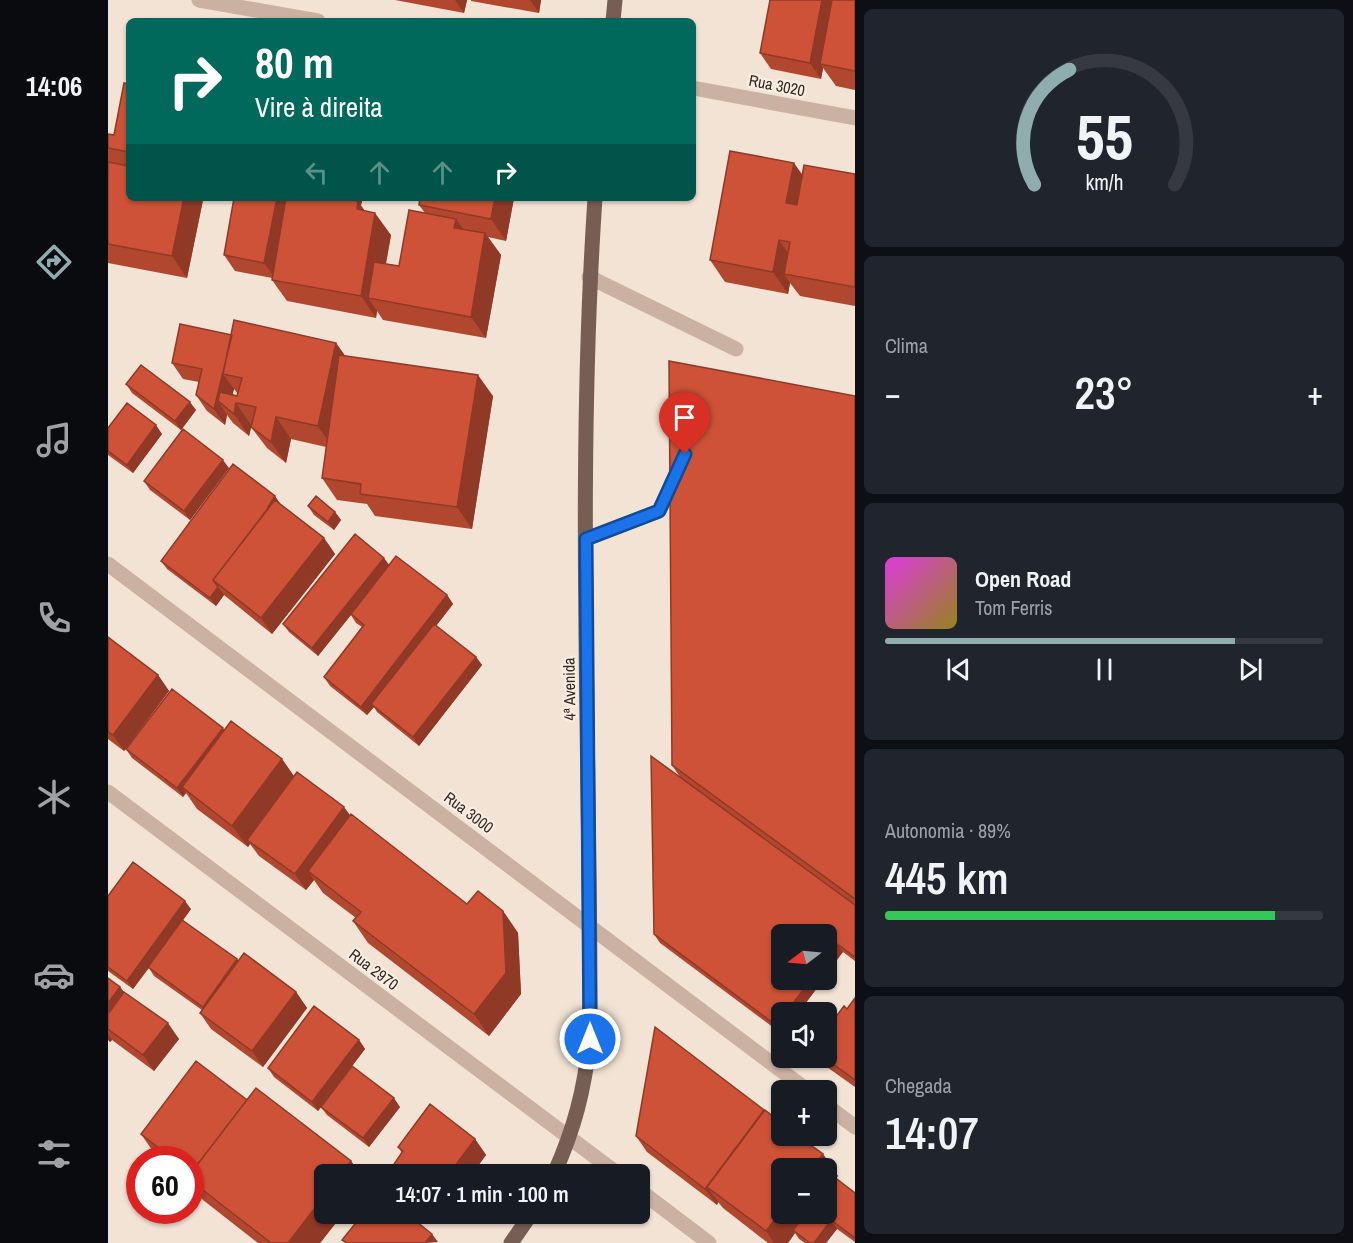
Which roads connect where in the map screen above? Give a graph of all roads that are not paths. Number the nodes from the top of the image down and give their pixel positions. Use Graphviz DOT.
graph roads {
  1 [pos="199,0"];
  2 [pos="615,0"];
  3 [pos="301,18"];
  4 [pos="613,18"];
  5 [pos="696,89"];
  6 [pos="855,118"];
  7 [pos="595,201"];
  8 [pos="590,277"];
  9 [pos="736,348"];
  10 [pos="685,454"];
  11 [pos="586,539"];
  12 [pos="108,564"];
  13 [pos="108,792"];
  14 [pos="590,926"];
  15 [pos="794,1080"];
  16 [pos="837,1113"];
  17 [pos="855,1127"];
  18 [pos="570,1139"];
  19 [pos="559,1164"];
  20 [pos="604,1164"];
  21 [pos="650,1199"];
  22 [pos="524,1224"];
  23 [pos="511,1243"];
  24 [pos="709,1243"];
  1 -- 3 [label="street"];
  2 -- 4 [label="main road"];
  5 -- 6 [label="street, Rua 3020"];
  7 -- 8 [label="main road, 4ª Avenida"];
  8 -- 9 [label="street"];
  8 -- 11 [label="main road, 4ª Avenida"];
  10 -- 11 [label="street"];
  11 -- 14 [label="main road, 4ª Avenida"];
  12 -- 14 [label="street, Rua 3000"];
  13 -- 18 [label="street, Rua 2970"];
  14 -- 15 [label="street, Rua 3000"];
  14 -- 18 [label="main road, 4ª Avenida"];
  16 -- 17 [label="street"];
  18 -- 19 [label="main road, 4ª Avenida"];
  18 -- 20 [label="street, Rua 2970"];
  21 -- 24 [label="street"];
  22 -- 23 [label="main road"];
}
